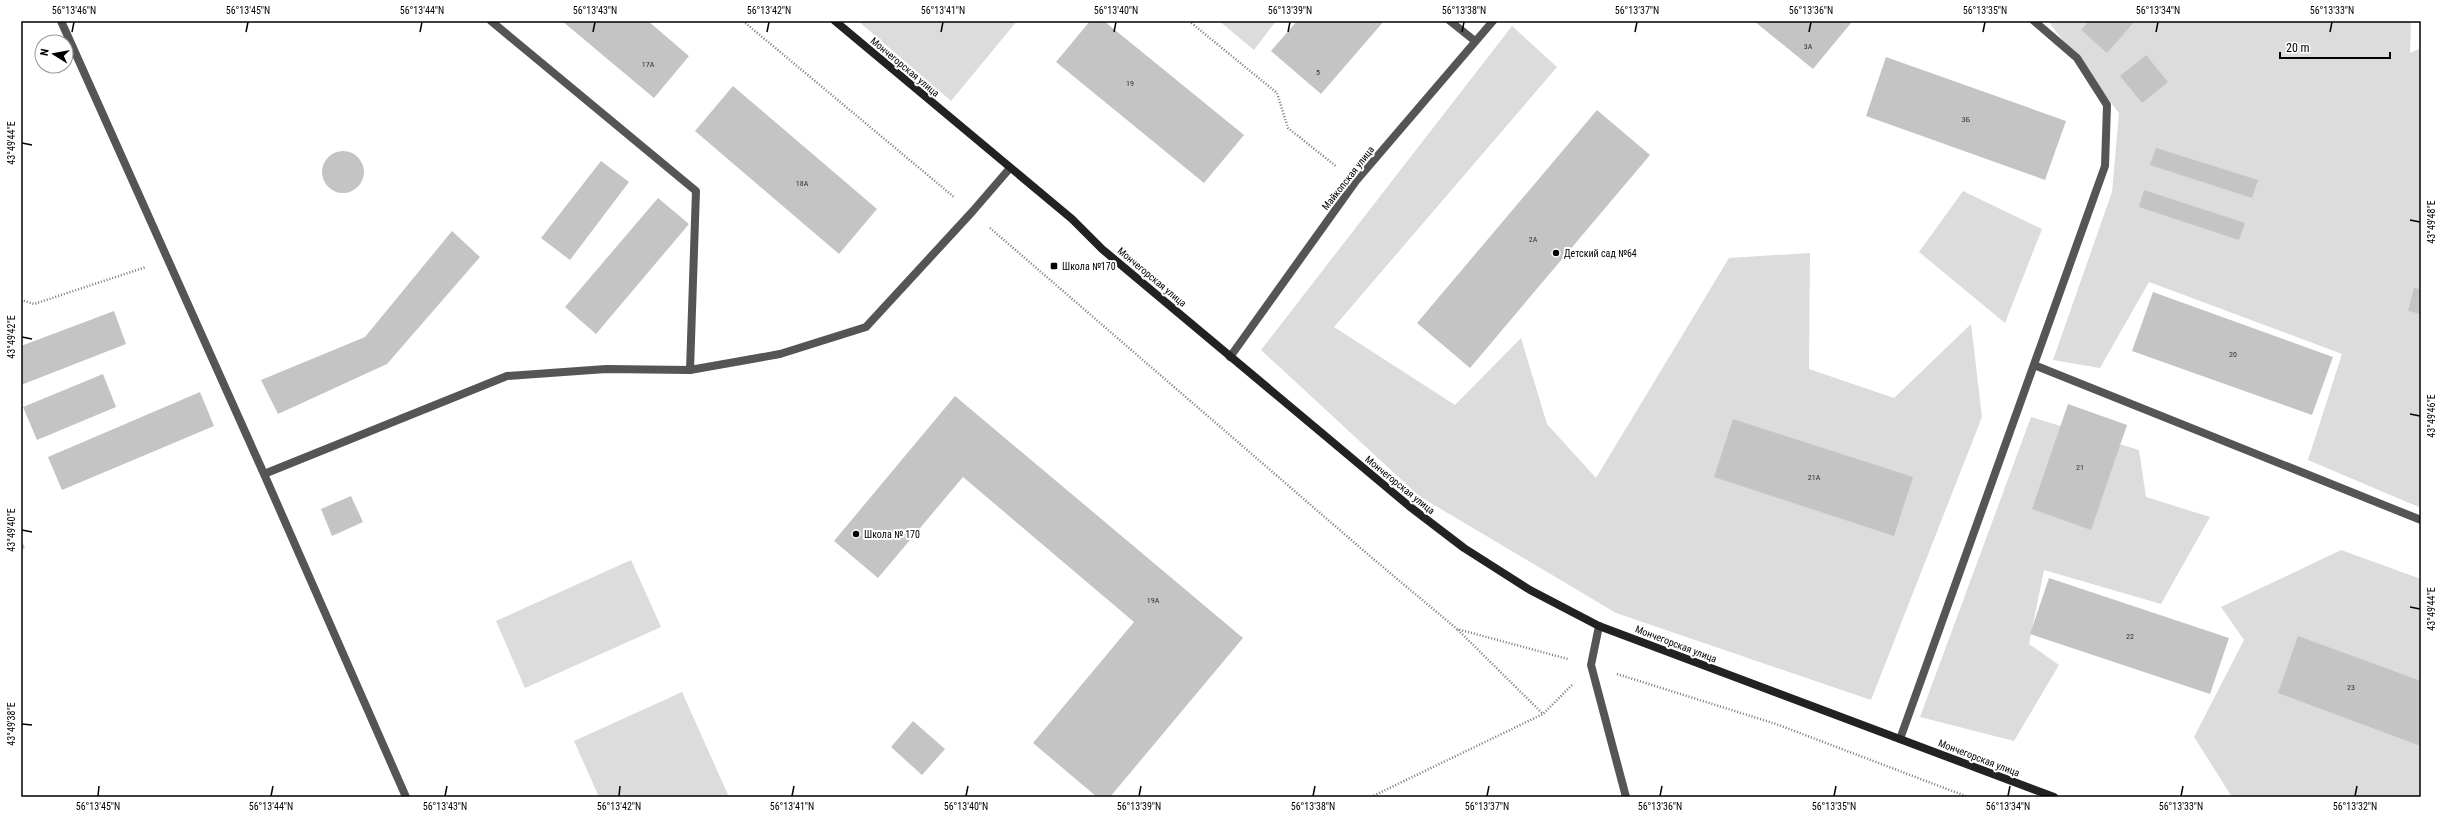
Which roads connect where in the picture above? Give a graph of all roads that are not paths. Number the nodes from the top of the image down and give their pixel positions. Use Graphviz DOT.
graph roads {
  1 [pos="61,21"];
  2 [pos="491,21"];
  3 [pos="835,21"];
  4 [pos="1450,21"];
  5 [pos="1493,21"];
  6 [pos="2034,21"];
  7 [pos="1475,41"];
  8 [pos="1010,168"];
  9 [pos="1230,357"];
  10 [pos="2034,365"];
  11 [pos="690,370"];
  12 [pos="264,474"];
  13 [pos="2421,520"];
  14 [pos="1599,626"];
  15 [pos="1900,739"];
  16 [pos="406,797"];
  17 [pos="1626,797"];
  18 [pos="2054,797"];
  1 -- 12 [label="street"];
  2 -- 11 [label="street"];
  3 -- 8 [label="street, Мончегорская улица"];
  4 -- 7 [label="street"];
  5 -- 7 [label="street, Майкопская улица"];
  6 -- 10 [label="street"];
  7 -- 9 [label="street, Майкопская улица"];
  8 -- 9 [label="street, Мончегорская улица"];
  8 -- 11 [label="street"];
  9 -- 14 [label="street, Мончегорская улица"];
  10 -- 13 [label="street"];
  10 -- 15 [label="street"];
  11 -- 12 [label="street"];
  12 -- 16 [label="street"];
  14 -- 15 [label="street, Мончегорская улица"];
  14 -- 17 [label="street"];
  15 -- 18 [label="street, Мончегорская улица"];
}
